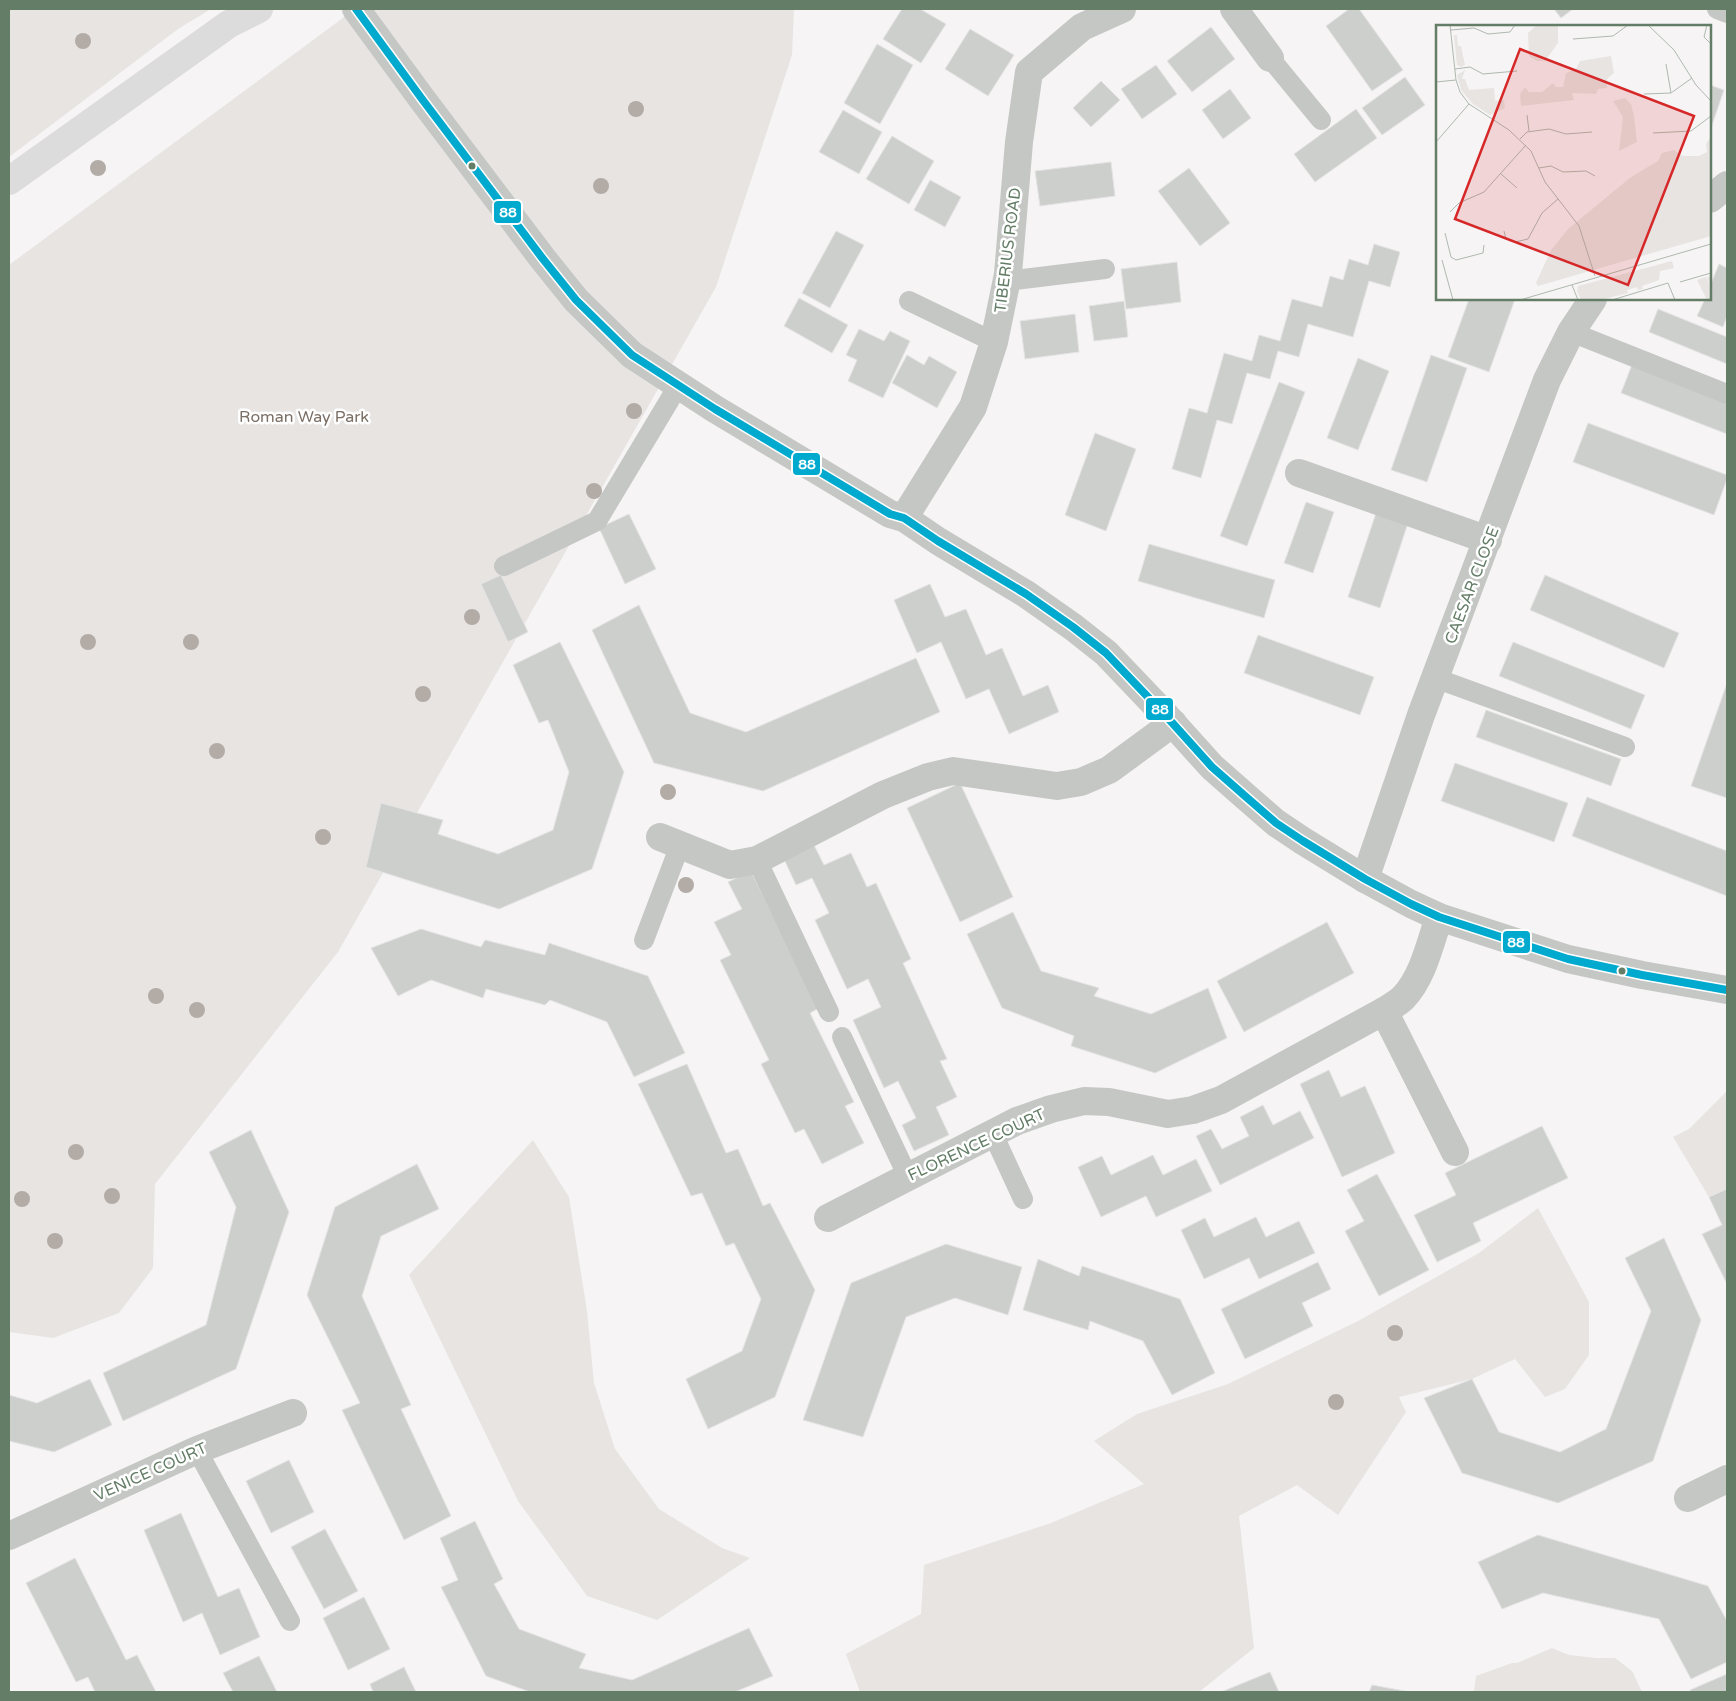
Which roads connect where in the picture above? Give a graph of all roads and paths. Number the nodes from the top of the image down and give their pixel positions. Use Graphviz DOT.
graph roads {
  1 [pos="259,9"];
  2 [pos="356,9"];
  3 [pos="1122,9"];
  4 [pos="1234,9"];
  5 [pos="1717,9"];
  6 [pos="1727,13"];
  7 [pos="1270,58"];
  8 [pos="1321,120"];
  9 [pos="9,181"];
  10 [pos="1727,185"];
  11 [pos="1711,198"];
  12 [pos="1105,268"];
  13 [pos="1007,281"];
  14 [pos="1592,300"];
  15 [pos="909,301"];
  16 [pos="1572,332"];
  17 [pos="994,342"];
  18 [pos="678,386"];
  19 [pos="1727,394"];
  20 [pos="1299,473"];
  21 [pos="904,518"];
  22 [pos="1488,540"];
  23 [pos="504,566"];
  24 [pos="1435,678"];
  25 [pos="1173,723"];
  26 [pos="1625,747"];
  27 [pos="670,841"];
  28 [pos="757,860"];
  29 [pos="1365,879"];
  30 [pos="1439,917"];
  31 [pos="644,940"];
  32 [pos="1727,990"];
  33 [pos="1384,1011"];
  34 [pos="829,1012"];
  35 [pos="842,1037"];
  36 [pos="993,1134"];
  37 [pos="1455,1152"];
  38 [pos="908,1177"];
  39 [pos="1023,1199"];
  40 [pos="828,1218"];
  41 [pos="293,1413"];
  42 [pos="197,1450"];
  43 [pos="1727,1479"];
  44 [pos="1688,1498"];
  45 [pos="9,1536"];
  46 [pos="290,1621"];
  1 -- 9 [label="street"];
  2 -- 18 [label="street"];
  3 -- 13 [label="street, TIBERIUS ROAD"];
  4 -- 7 [label="street"];
  5 -- 6 [label="lane"];
  7 -- 8 [label="lane"];
  10 -- 11 [label="street"];
  12 -- 13 [label="lane"];
  13 -- 17 [label="street, TIBERIUS ROAD"];
  14 -- 16 [label="street, CAESAR CLOSE"];
  15 -- 17 [label="lane"];
  16 -- 19 [label="lane"];
  16 -- 22 [label="street, CAESAR CLOSE"];
  17 -- 21 [label="street, TIBERIUS ROAD"];
  18 -- 21 [label="street"];
  18 -- 23 [label="lane"];
  20 -- 22 [label="street"];
  21 -- 25 [label="street"];
  22 -- 24 [label="street, CAESAR CLOSE"];
  24 -- 26 [label="lane"];
  24 -- 29 [label="street, CAESAR CLOSE"];
  25 -- 28 [label="street"];
  25 -- 29 [label="street"];
  27 -- 28 [label="street"];
  27 -- 31 [label="lane"];
  28 -- 34 [label="lane"];
  29 -- 30 [label="street"];
  30 -- 32 [label="street"];
  30 -- 33 [label="street, FLORENCE COURT"];
  33 -- 36 [label="street, FLORENCE COURT"];
  33 -- 37 [label="street"];
  35 -- 38 [label="lane"];
  36 -- 38 [label="street, FLORENCE COURT"];
  36 -- 39 [label="lane"];
  38 -- 40 [label="street, FLORENCE COURT"];
  41 -- 42 [label="street, VENICE COURT"];
  42 -- 45 [label="street, VENICE COURT"];
  42 -- 46 [label="lane"];
  43 -- 44 [label="street"];
}
